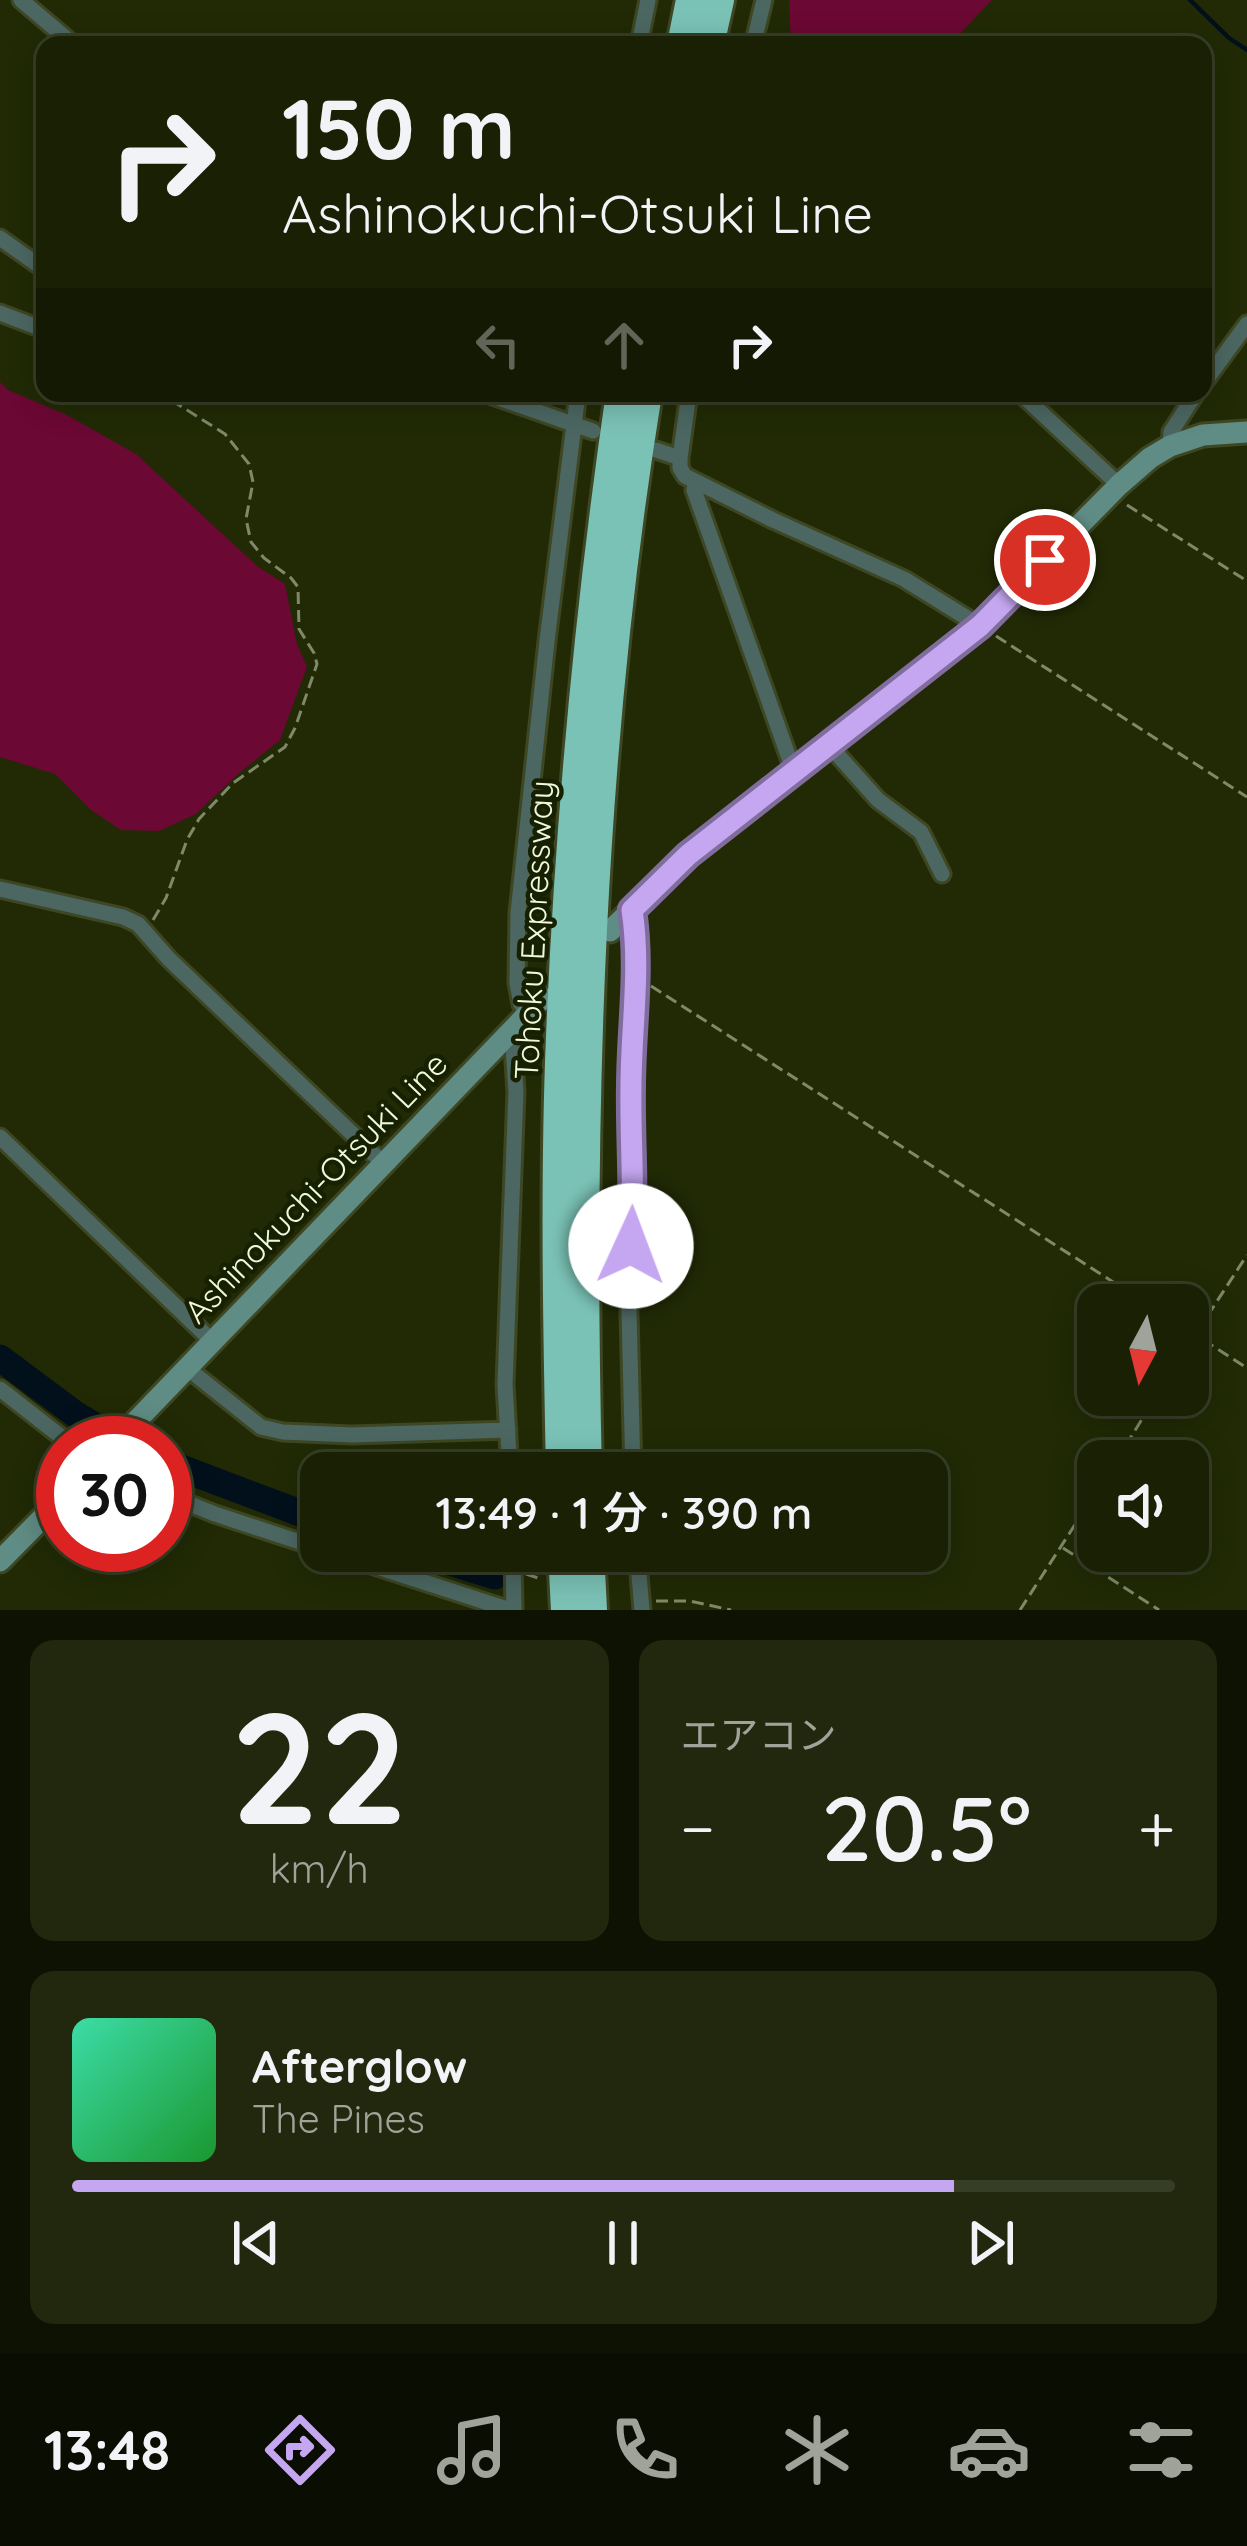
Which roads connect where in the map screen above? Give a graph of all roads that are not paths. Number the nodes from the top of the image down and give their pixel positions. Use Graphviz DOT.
graph roads {
  1 [pos="21,0"];
  2 [pos="648,0"];
  3 [pos="691,0"];
  4 [pos="719,0"];
  5 [pos="764,0"];
  6 [pos="63,36"];
  7 [pos="641,36"];
  8 [pos="684,36"];
  9 [pos="711,36"];
  10 [pos="755,36"];
  11 [pos="0,238"];
  12 [pos="36,264"];
  13 [pos="0,313"];
  14 [pos="1247,324"];
  15 [pos="36,327"];
  16 [pos="1212,371"];
  17 [pos="509,402"];
  18 [pos="576,402"];
  19 [pos="620,402"];
  20 [pos="645,402"];
  21 [pos="688,402"];
  22 [pos="1029,402"];
  23 [pos="1190,402"];
  24 [pos="572,425"];
  25 [pos="593,431"];
  26 [pos="1247,431"];
  27 [pos="1170,446"];
  28 [pos="656,450"];
  29 [pos="680,458"];
  30 [pos="695,483"];
  31 [pos="1114,490"];
  32 [pos="980,626"];
  33 [pos="830,745"];
  34 [pos="794,772"];
  35 [pos="942,874"];
  36 [pos="0,889"];
  37 [pos="632,910"];
  38 [pos="610,931"];
  39 [pos="528,1014"];
  40 [pos="0,1137"];
  41 [pos="384,1164"];
  42 [pos="212,1341"];
  43 [pos="187,1368"];
  44 [pos="0,1390"];
  45 [pos="140,1416"];
  46 [pos="36,1418"];
  47 [pos="508,1430"];
  48 [pos="509,1452"];
  49 [pos="561,1452"];
  50 [pos="587,1452"];
  51 [pos="632,1452"];
  52 [pos="192,1504"];
  53 [pos="36,1524"];
  54 [pos="300,1542"];
  55 [pos="0,1561"];
  56 [pos="394,1572"];
  57 [pos="513,1572"];
  58 [pos="564,1572"];
  59 [pos="590,1572"];
  60 [pos="640,1572"];
  61 [pos="642,1606"];
  62 [pos="512,1610"];
  63 [pos="566,1610"];
  64 [pos="592,1610"];
  1 -- 6 [label="street"];
  2 -- 7 [label="street"];
  3 -- 8 [label="highway"];
  4 -- 9 [label="highway"];
  5 -- 10 [label="street"];
  11 -- 12 [label="street"];
  13 -- 15 [label="street"];
  14 -- 16 [label="street"];
  17 -- 24 [label="street"];
  18 -- 24 [label="street"];
  19 -- 49 [label="highway, Tohoku Expressway"];
  20 -- 50 [label="highway, Tohoku Expressway"];
  21 -- 29 [label="street"];
  22 -- 31 [label="street"];
  23 -- 27 [label="street"];
  24 -- 25 [label="street"];
  24 -- 39 [label="street"];
  26 -- 27 [label="main road"];
  27 -- 31 [label="main road"];
  28 -- 29 [label="street"];
  29 -- 30 [label="street"];
  30 -- 32 [label="street"];
  30 -- 34 [label="street"];
  31 -- 32 [label="main road"];
  32 -- 33 [label="main road"];
  33 -- 34 [label="main road"];
  33 -- 35 [label="street"];
  34 -- 37 [label="main road"];
  36 -- 41 [label="street"];
  37 -- 38 [label="main road"];
  37 -- 51 [label="street"];
  39 -- 41 [label="main road, Ashinokuchi-Otsuki Line"];
  39 -- 47 [label="street"];
  40 -- 42 [label="street"];
  41 -- 42 [label="main road, Ashinokuchi-Otsuki Line"];
  42 -- 43 [label="main road, Ashinokuchi-Otsuki Line"];
  43 -- 45 [label="main road, Ashinokuchi-Otsuki Line"];
  43 -- 47 [label="street"];
  44 -- 46 [label="street"];
  47 -- 48 [label="street"];
  52 -- 54 [label="street"];
  53 -- 55 [label="main road"];
  56 -- 62 [label="street"];
  57 -- 62 [label="street"];
  58 -- 63 [label="highway"];
  59 -- 64 [label="highway"];
  60 -- 61 [label="street"];
}
